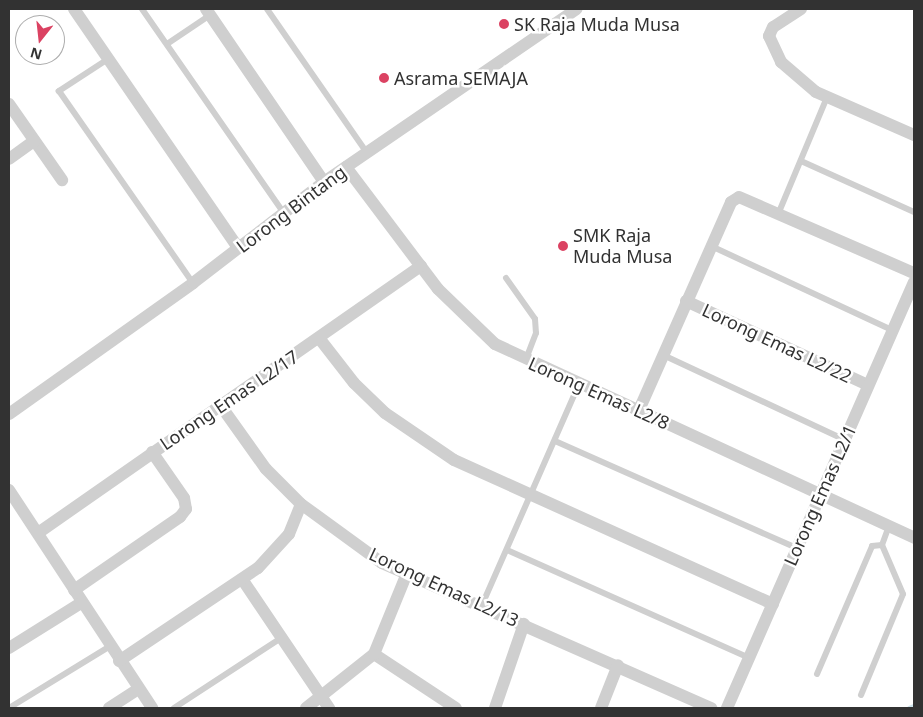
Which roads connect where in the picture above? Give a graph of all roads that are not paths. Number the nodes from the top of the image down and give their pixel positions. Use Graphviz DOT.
graph roads {
  1 [pos="74,9"];
  2 [pos="142,9"];
  3 [pos="267,9"];
  4 [pos="577,9"];
  5 [pos="801,9"];
  6 [pos="208,12"];
  7 [pos="167,44"];
  8 [pos="108,59"];
  9 [pos="827,97"];
  10 [pos="9,104"];
  11 [pos="914,135"];
  12 [pos="34,141"];
  13 [pos="367,153"];
  14 [pos="9,159"];
  15 [pos="801,161"];
  16 [pos="346,167"];
  17 [pos="62,180"];
  18 [pos="324,182"];
  19 [pos="779,212"];
  20 [pos="914,212"];
  21 [pos="284,213"];
  22 [pos="711,246"];
  23 [pos="238,248"];
  24 [pos="421,266"];
  25 [pos="914,274"];
  26 [pos="506,278"];
  27 [pos="914,282"];
  28 [pos="193,283"];
  29 [pos="686,301"];
  30 [pos="892,330"];
  31 [pos="319,338"];
  32 [pos="663,355"];
  33 [pos="525,360"];
  34 [pos="579,384"];
  35 [pos="868,385"];
  36 [pos="221,406"];
  37 [pos="639,410"];
  38 [pos="9,414"];
  39 [pos="555,440"];
  40 [pos="845,440"];
  41 [pos="152,452"];
  42 [pos="9,490"];
  43 [pos="821,493"];
  44 [pos="531,495"];
  45 [pos="301,504"];
  46 [pos="889,526"];
  47 [pos="38,533"];
  48 [pos="914,538"];
  49 [pos="882,545"];
  50 [pos="796,548"];
  51 [pos="507,550"];
  52 [pos="407,573"];
  53 [pos="242,579"];
  54 [pos="74,590"];
  55 [pos="81,603"];
  56 [pos="773,604"];
  57 [pos="482,605"];
  58 [pos="524,624"];
  59 [pos="281,638"];
  60 [pos="110,646"];
  61 [pos="9,648"];
  62 [pos="374,654"];
  63 [pos="750,658"];
  64 [pos="119,661"];
  65 [pos="618,665"];
  66 [pos="817,674"];
  67 [pos="138,689"];
  68 [pos="861,695"];
  69 [pos="325,703"];
  70 [pos="9,708"];
  71 [pos="109,708"];
  72 [pos="152,708"];
  73 [pos="174,708"];
  74 [pos="306,708"];
  75 [pos="456,708"];
  76 [pos="495,708"];
  77 [pos="601,708"];
  78 [pos="711,708"];
  79 [pos="727,708"];
  1 -- 8 [label="street"];
  2 -- 7 [label="lane"];
  3 -- 13 [label="lane"];
  4 -- 13 [label="street, Lorong Bintang"];
  5 -- 9 [label="street"];
  6 -- 7 [label="lane"];
  6 -- 18 [label="street"];
  7 -- 21 [label="lane"];
  8 -- 23 [label="street"];
  8 -- 28 [label="lane"];
  9 -- 11 [label="street"];
  9 -- 15 [label="lane"];
  10 -- 12 [label="street"];
  12 -- 14 [label="street"];
  12 -- 17 [label="street"];
  13 -- 16 [label="street, Lorong Bintang"];
  15 -- 19 [label="lane"];
  15 -- 20 [label="lane"];
  16 -- 18 [label="street, Lorong Bintang"];
  16 -- 24 [label="street, Lorong Emas L2/8"];
  18 -- 21 [label="street, Lorong Bintang"];
  19 -- 22 [label="street"];
  19 -- 25 [label="street"];
  21 -- 23 [label="street, Lorong Bintang"];
  22 -- 29 [label="street"];
  22 -- 30 [label="lane"];
  23 -- 28 [label="street, Lorong Bintang"];
  24 -- 31 [label="street, Lorong Emas L2/17"];
  24 -- 33 [label="street, Lorong Emas L2/8"];
  26 -- 33 [label="lane"];
  27 -- 30 [label="street, Lorong Emas L2/1"];
  28 -- 38 [label="street, Lorong Bintang"];
  29 -- 32 [label="street"];
  29 -- 35 [label="street, Lorong Emas L2/22"];
  30 -- 35 [label="street, Lorong Emas L2/1"];
  31 -- 36 [label="street, Lorong Emas L2/17"];
  31 -- 44 [label="street"];
  32 -- 37 [label="street"];
  32 -- 40 [label="lane"];
  33 -- 34 [label="street, Lorong Emas L2/8"];
  34 -- 37 [label="street, Lorong Emas L2/8"];
  34 -- 39 [label="lane"];
  35 -- 40 [label="street, Lorong Emas L2/1"];
  36 -- 41 [label="street, Lorong Emas L2/17"];
  36 -- 45 [label="street, Lorong Emas L2/13"];
  37 -- 43 [label="street, Lorong Emas L2/8"];
  39 -- 44 [label="lane"];
  39 -- 50 [label="lane"];
  40 -- 43 [label="street, Lorong Emas L2/1"];
  41 -- 47 [label="street, Lorong Emas L2/17"];
  41 -- 54 [label="street"];
  42 -- 47 [label="street"];
  43 -- 46 [label="street, Lorong Emas L2/8"];
  43 -- 50 [label="street, Lorong Emas L2/1"];
  44 -- 51 [label="lane"];
  44 -- 56 [label="street"];
  45 -- 52 [label="street, Lorong Emas L2/13"];
  45 -- 53 [label="street"];
  46 -- 48 [label="street, Lorong Emas L2/8"];
  46 -- 49 [label="lane"];
  47 -- 54 [label="street"];
  49 -- 66 [label="lane"];
  49 -- 68 [label="lane"];
  50 -- 56 [label="street, Lorong Emas L2/1"];
  51 -- 57 [label="lane"];
  51 -- 63 [label="lane"];
  52 -- 57 [label="street, Lorong Emas L2/13"];
  52 -- 62 [label="street"];
  53 -- 59 [label="street"];
  53 -- 64 [label="street"];
  54 -- 55 [label="street"];
  55 -- 60 [label="street"];
  55 -- 61 [label="street"];
  56 -- 63 [label="street, Lorong Emas L2/1"];
  57 -- 58 [label="street, Lorong Emas L2/13"];
  58 -- 65 [label="street, Lorong Emas L2/13"];
  58 -- 76 [label="street"];
  59 -- 69 [label="street"];
  59 -- 73 [label="lane"];
  60 -- 64 [label="street"];
  60 -- 70 [label="lane"];
  62 -- 69 [label="street"];
  62 -- 75 [label="street"];
  63 -- 79 [label="street, Lorong Emas L2/1"];
  64 -- 67 [label="street"];
  65 -- 77 [label="street"];
  65 -- 78 [label="street, Lorong Emas L2/13"];
  67 -- 71 [label="street"];
  67 -- 72 [label="street"];
  69 -- 74 [label="street"];
}
